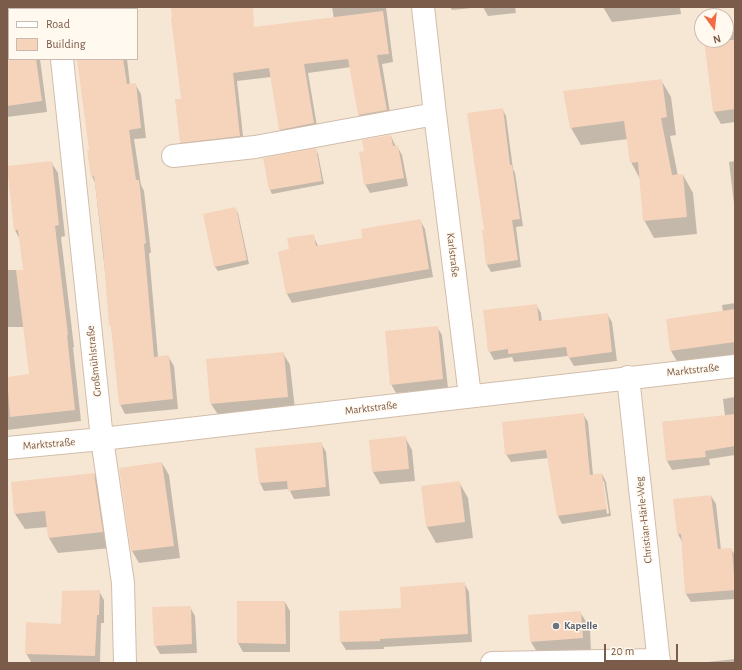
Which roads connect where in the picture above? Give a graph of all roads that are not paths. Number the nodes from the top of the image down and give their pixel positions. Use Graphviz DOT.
graph roads {
  1 [pos="423,7"];
  2 [pos="62,60"];
  3 [pos="435,114"];
  4 [pos="174,156"];
  5 [pos="735,366"];
  6 [pos="628,377"];
  7 [pos="470,396"];
  8 [pos="102,439"];
  9 [pos="7,448"];
  10 [pos="659,661"];
  11 [pos="125,663"];
  12 [pos="492,663"];
  1 -- 3 [label="street, Karlstraße"];
  2 -- 8 [label="street, Großmühlstraße"];
  3 -- 4 [label="street"];
  3 -- 7 [label="street, Karlstraße"];
  5 -- 6 [label="street, Marktstraße"];
  6 -- 7 [label="street, Marktstraße"];
  6 -- 10 [label="street, Christian-Härle-Weg"];
  7 -- 8 [label="street, Marktstraße"];
  8 -- 9 [label="street, Marktstraße"];
  8 -- 11 [label="street, Großmühlstraße"];
  10 -- 12 [label="street"];
}
